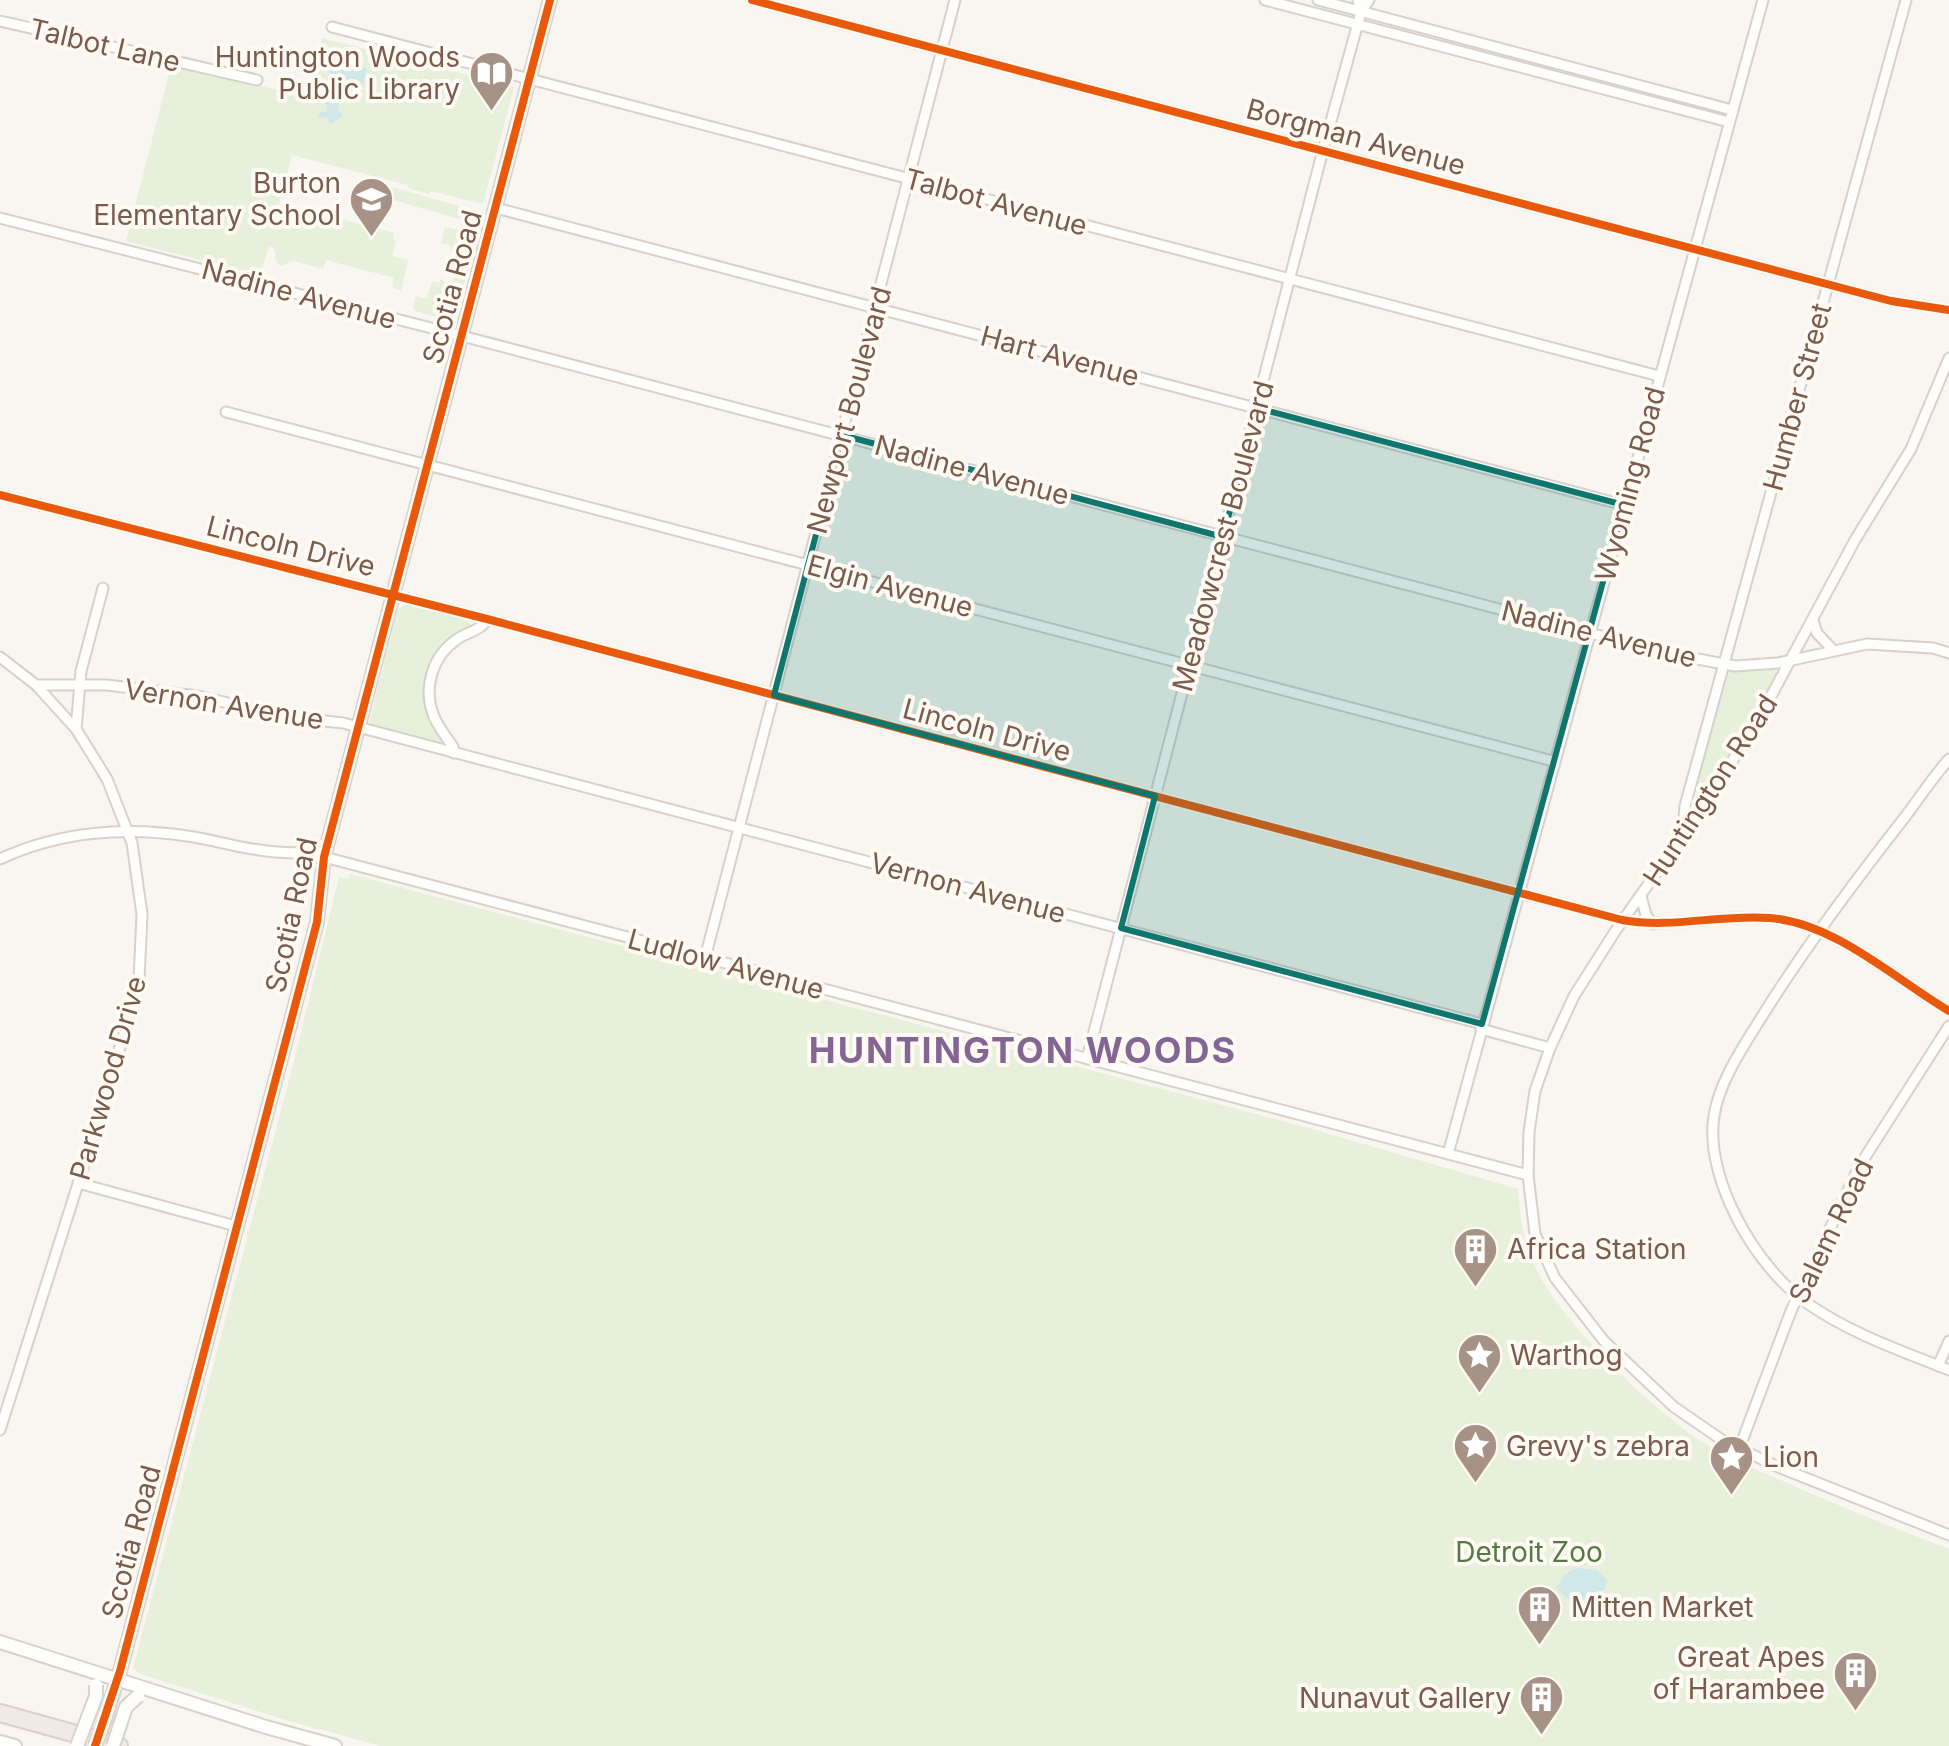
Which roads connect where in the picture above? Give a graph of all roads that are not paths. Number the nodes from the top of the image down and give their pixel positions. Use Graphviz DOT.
graph roads {
  1 [pos="550,0"];
  2 [pos="752,0"];
  3 [pos="955,0"];
  4 [pos="1265,0"];
  5 [pos="1318,0"];
  6 [pos="1358,0"];
  7 [pos="1369,0"];
  8 [pos="1763,0"];
  9 [pos="1906,0"];
  10 [pos="1361,12"];
  11 [pos="0,21"];
  12 [pos="1357,24"];
  13 [pos="332,27"];
  14 [pos="942,50"];
  15 [pos="1555,64"];
  16 [pos="1552,75"];
  17 [pos="529,79"];
  18 [pos="257,80"];
  19 [pos="1732,110"];
  20 [pos="1729,122"];
  21 [pos="1323,150"];
  22 [pos="909,179"];
  23 [pos="496,208"];
  24 [pos="0,218"];
  25 [pos="1694,248"];
  26 [pos="1290,279"];
  27 [pos="1828,284"];
  28 [pos="876,307"];
  29 [pos="1949,310"];
  30 [pos="462,336"];
  31 [pos="1949,358"];
  32 [pos="1659,376"];
  33 [pos="1257,408"];
  34 [pos="226,412"];
  35 [pos="842,435"];
  36 [pos="429,465"];
  37 [pos="0,495"];
  38 [pos="1624,505"];
  39 [pos="1223,537"];
  40 [pos="808,565"];
  41 [pos="103,588"];
  42 [pos="395,595"];
  43 [pos="487,619"];
  44 [pos="1813,620"];
  45 [pos="1589,633"];
  46 [pos="1832,649"];
  47 [pos="1949,653"];
  48 [pos="0,657"];
  49 [pos="1791,659"];
  50 [pos="1190,665"];
  51 [pos="1724,665"];
  52 [pos="82,684"];
  53 [pos="36,685"];
  54 [pos="774,695"];
  55 [pos="359,728"];
  56 [pos="76,729"];
  57 [pos="454,753"];
  58 [pos="1949,759"];
  59 [pos="1553,761"];
  60 [pos="1689,793"];
  61 [pos="1155,796"];
  62 [pos="1705,803"];
  63 [pos="1689,826"];
  64 [pos="740,828"];
  65 [pos="128,831"];
  66 [pos="324,857"];
  67 [pos="0,859"];
  68 [pos="1519,892"];
  69 [pos="1641,896"];
  70 [pos="1622,920"];
  71 [pos="1653,924"];
  72 [pos="1121,928"];
  73 [pos="1817,930"];
  74 [pos="705,958"];
  75 [pos="1949,1011"];
  76 [pos="1949,1026"];
  77 [pos="1481,1027"];
  78 [pos="1550,1048"];
  79 [pos="1087,1059"];
  80 [pos="1448,1154"];
  81 [pos="1528,1175"];
  82 [pos="78,1183"];
  83 [pos="236,1226"];
  84 [pos="1798,1296"];
  85 [pos="1949,1341"];
  86 [pos="1938,1366"];
  87 [pos="1949,1370"];
  88 [pos="3,1410"];
  89 [pos="0,1430"];
  90 [pos="1739,1449"];
  91 [pos="1949,1535"];
  92 [pos="0,1642"];
  93 [pos="90,1671"];
  94 [pos="116,1685"];
  95 [pos="152,1691"];
  96 [pos="0,1713"];
  97 [pos="0,1742"];
  98 [pos="15,1746"];
  99 [pos="77,1746"];
  100 [pos="95,1746"];
  101 [pos="116,1746"];
  102 [pos="335,1746"];
  1 -- 17 [label="street, Scotia Road"];
  2 -- 14 [label="street, Borgman Avenue"];
  3 -- 14 [label="street, Newport Boulevard"];
  4 -- 12 [label="street"];
  5 -- 10 [label="street"];
  6 -- 10 [label="street"];
  7 -- 10 [label="street, Meadowcrest Boulevard"];
  8 -- 19 [label="street, Wyoming Road"];
  9 -- 27 [label="street, Humber Street"];
  10 -- 12 [label="street, Meadowcrest Boulevard"];
  10 -- 15 [label="street"];
  11 -- 18 [label="street, Talbot Lane"];
  12 -- 16 [label="street"];
  12 -- 21 [label="street, Meadowcrest Boulevard"];
  13 -- 17 [label="street, Talbot Avenue"];
  14 -- 21 [label="street, Borgman Avenue"];
  14 -- 22 [label="street, Newport Boulevard"];
  15 -- 16 [label="street"];
  15 -- 19 [label="street"];
  16 -- 20 [label="street"];
  17 -- 22 [label="street, Talbot Avenue"];
  17 -- 23 [label="street, Scotia Road"];
  19 -- 20 [label="street, Wyoming Road"];
  20 -- 25 [label="street, Wyoming Road"];
  21 -- 25 [label="street, Borgman Avenue"];
  21 -- 26 [label="street, Meadowcrest Boulevard"];
  22 -- 26 [label="street, Talbot Avenue"];
  22 -- 28 [label="street, Newport Boulevard"];
  23 -- 28 [label="street, Hart Avenue"];
  23 -- 30 [label="street, Scotia Road"];
  24 -- 30 [label="street, Nadine Avenue"];
  25 -- 27 [label="street, Borgman Avenue"];
  25 -- 32 [label="street, Wyoming Road"];
  26 -- 32 [label="street, Talbot Avenue"];
  26 -- 33 [label="street, Meadowcrest Boulevard"];
  27 -- 29 [label="street, Borgman Avenue"];
  27 -- 51 [label="street, Humber Street"];
  28 -- 33 [label="street, Hart Avenue"];
  28 -- 35 [label="street, Newport Boulevard"];
  30 -- 35 [label="street, Nadine Avenue"];
  30 -- 36 [label="street, Scotia Road"];
  31 -- 44 [label="street, Huntington Road"];
  32 -- 38 [label="street, Wyoming Road"];
  33 -- 38 [label="street, Hart Avenue"];
  33 -- 39 [label="street, Meadowcrest Boulevard"];
  34 -- 36 [label="street, Elgin Avenue"];
  35 -- 39 [label="street, Nadine Avenue"];
  35 -- 40 [label="street, Newport Boulevard"];
  36 -- 40 [label="street, Elgin Avenue"];
  36 -- 42 [label="street, Scotia Road"];
  37 -- 42 [label="street, Lincoln Drive"];
  38 -- 45 [label="street, Wyoming Road"];
  39 -- 45 [label="street, Nadine Avenue"];
  39 -- 50 [label="street, Meadowcrest Boulevard"];
  40 -- 50 [label="street, Elgin Avenue"];
  40 -- 54 [label="street, Newport Boulevard"];
  41 -- 52 [label="street"];
  42 -- 43 [label="street, Lincoln Drive"];
  42 -- 55 [label="street, Scotia Road"];
  43 -- 54 [label="street, Lincoln Drive"];
  43 -- 57 [label="street"];
  44 -- 46 [label="street"];
  44 -- 49 [label="street, Huntington Road"];
  45 -- 51 [label="street, Nadine Avenue"];
  45 -- 59 [label="street, Wyoming Road"];
  46 -- 47 [label="street, Nadine Avenue"];
  46 -- 49 [label="street, Nadine Avenue"];
  48 -- 53 [label="street"];
  49 -- 51 [label="street, Nadine Avenue"];
  49 -- 62 [label="street, Huntington Road"];
  50 -- 59 [label="street, Elgin Avenue"];
  50 -- 61 [label="street, Meadowcrest Boulevard"];
  51 -- 60 [label="street, Humber Street"];
  52 -- 53 [label="street, Vernon Avenue"];
  52 -- 55 [label="street, Vernon Avenue"];
  52 -- 56 [label="street"];
  53 -- 56 [label="street, Parkwood Drive"];
  54 -- 61 [label="street, Lincoln Drive"];
  54 -- 64 [label="street, Newport Boulevard"];
  55 -- 57 [label="street, Vernon Avenue"];
  55 -- 66 [label="street, Scotia Road"];
  56 -- 65 [label="street, Parkwood Drive"];
  57 -- 64 [label="street, Vernon Avenue"];
  58 -- 73 [label="street"];
  59 -- 68 [label="street, Wyoming Road"];
  60 -- 62 [label="street"];
  60 -- 63 [label="street, Humber Street"];
  61 -- 68 [label="street, Lincoln Drive"];
  61 -- 72 [label="street, Meadowcrest Boulevard"];
  62 -- 63 [label="street, Huntington Road"];
  63 -- 69 [label="street, Huntington Road"];
  64 -- 72 [label="street, Vernon Avenue"];
  64 -- 74 [label="street, Newport Boulevard"];
  65 -- 66 [label="street, Ludlow Avenue"];
  65 -- 67 [label="street, Ludlow Avenue"];
  65 -- 82 [label="street, Parkwood Drive"];
  66 -- 74 [label="street, Ludlow Avenue"];
  66 -- 83 [label="street, Scotia Road"];
  68 -- 70 [label="street, Lincoln Drive"];
  68 -- 77 [label="street, Wyoming Road"];
  69 -- 70 [label="street, Huntington Road"];
  69 -- 71 [label="street"];
  70 -- 71 [label="street, Lincoln Drive"];
  70 -- 78 [label="street, Huntington Road"];
  71 -- 73 [label="street, Lincoln Drive"];
  72 -- 77 [label="street, Vernon Avenue"];
  72 -- 79 [label="street, Meadowcrest Boulevard"];
  73 -- 75 [label="street, Lincoln Drive"];
  73 -- 84 [label="street"];
  74 -- 79 [label="street, Ludlow Avenue"];
  76 -- 84 [label="street, Salem Road"];
  77 -- 78 [label="street, Vernon Avenue"];
  77 -- 80 [label="street, Wyoming Road"];
  78 -- 81 [label="street, Huntington Road"];
  79 -- 80 [label="street, Ludlow Avenue"];
  80 -- 81 [label="street, Ludlow Avenue"];
  81 -- 90 [label="street, Huntington Road"];
  82 -- 83 [label="street"];
  82 -- 88 [label="street, Parkwood Drive"];
  83 -- 94 [label="street, Scotia Road"];
  84 -- 86 [label="street"];
  84 -- 90 [label="street, Salem Road"];
  85 -- 86 [label="street"];
  86 -- 87 [label="street"];
  88 -- 89 [label="street, Parkwood Drive"];
  90 -- 91 [label="street, Huntington Road"];
  92 -- 93 [label="street"];
  93 -- 94 [label="street"];
  93 -- 99 [label="street, bridge"];
  94 -- 95 [label="street"];
  94 -- 100 [label="street, Scotia Road, bridge"];
  95 -- 101 [label="street, bridge"];
  95 -- 102 [label="street"];
  96 -- 101 [label="highway"];
  97 -- 98 [label="street"];
}
